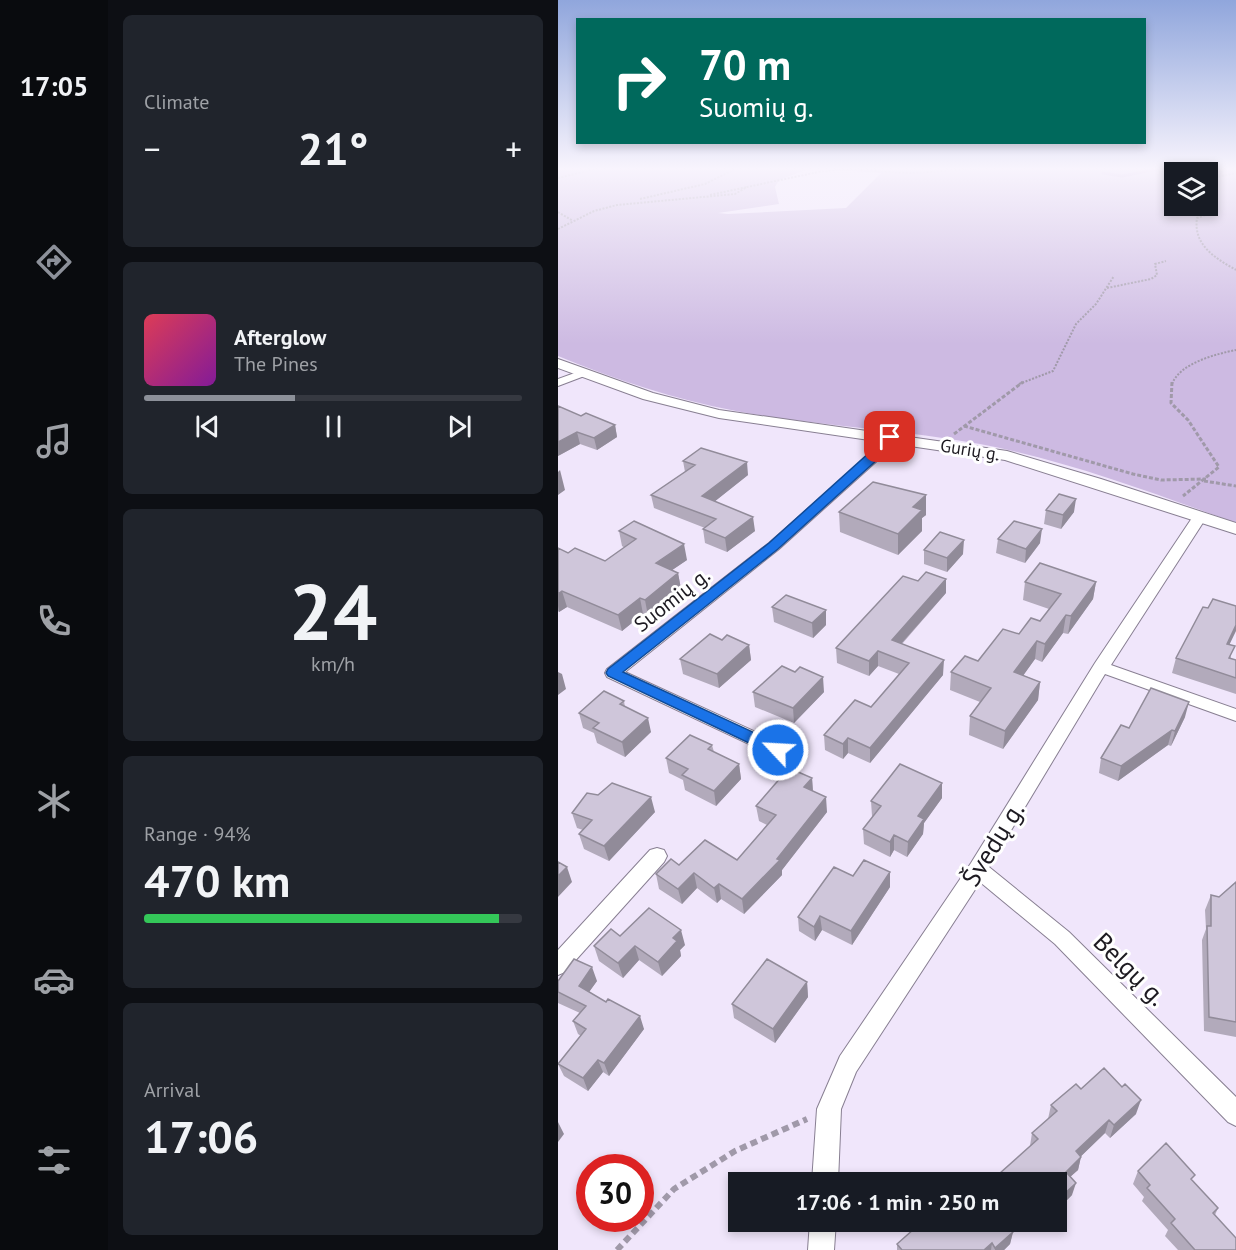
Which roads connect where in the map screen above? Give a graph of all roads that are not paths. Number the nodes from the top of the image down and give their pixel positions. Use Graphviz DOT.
graph roads {
  1 [pos="558,363"];
  2 [pos="583,373"];
  3 [pos="558,383"];
  4 [pos="890,437"];
  5 [pos="1199,518"];
  6 [pos="1236,529"];
  7 [pos="1101,667"];
  8 [pos="1236,715"];
  9 [pos="778,750"];
  10 [pos="657,856"];
  11 [pos="978,870"];
  12 [pos="558,964"];
  13 [pos="1236,1114"];
  14 [pos="826,1172"];
  15 [pos="822,1232"];
  16 [pos="821,1250"];
  1 -- 2 [label="street, Gurių g."];
  2 -- 3 [label="street"];
  2 -- 4 [label="street, Gurių g."];
  4 -- 5 [label="street, Gurių g."];
  4 -- 9 [label="street, Suomių g."];
  5 -- 6 [label="street, Gurių g."];
  5 -- 7 [label="street, Švedų g."];
  7 -- 8 [label="street"];
  7 -- 11 [label="street, Švedų g."];
  10 -- 12 [label="street"];
  11 -- 13 [label="street, Belgų g."];
  11 -- 14 [label="street, Švedų g."];
  15 -- 16 [label="street"];
}
